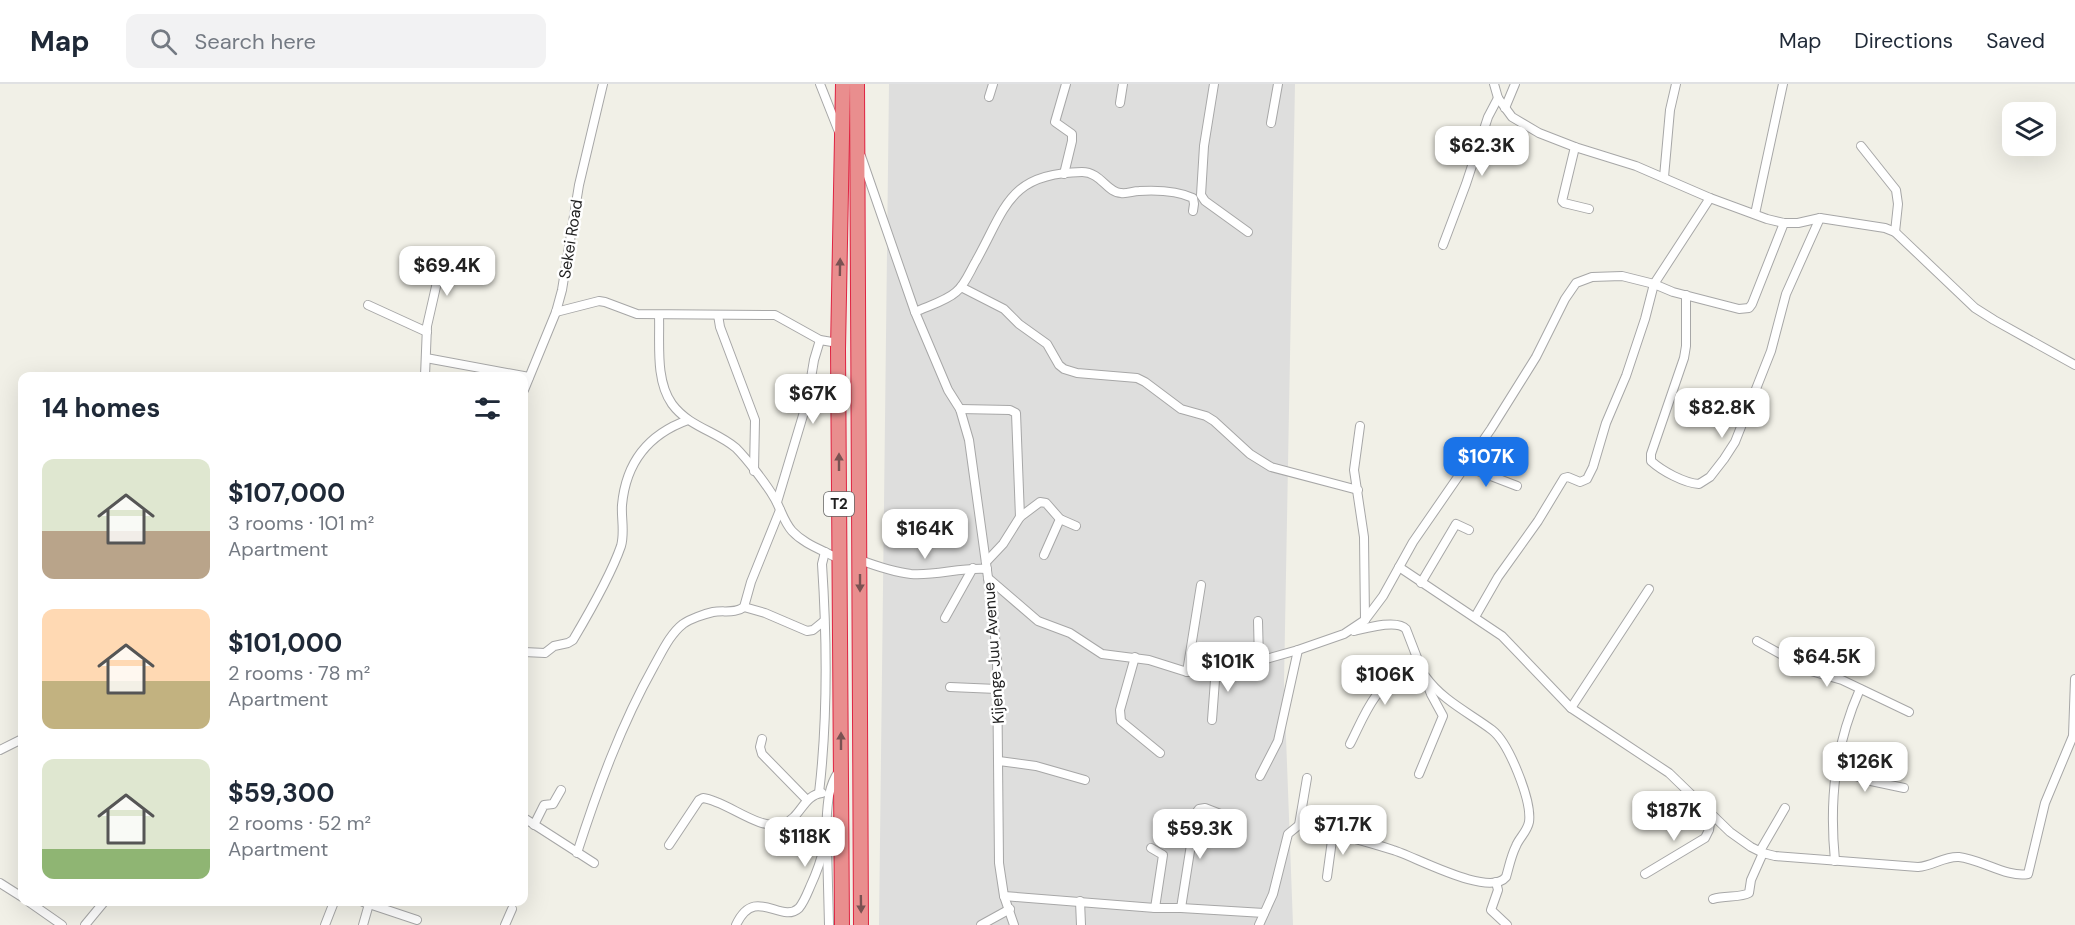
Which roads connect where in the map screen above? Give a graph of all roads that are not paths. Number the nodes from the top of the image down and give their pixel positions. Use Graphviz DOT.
graph roads {
  1 [pos="603,84"];
  2 [pos="820,84"];
  3 [pos="843,84"];
  4 [pos="857,84"];
  5 [pos="993,84"];
  6 [pos="1066,84"];
  7 [pos="1123,84"];
  8 [pos="1214,84"];
  9 [pos="1278,84"];
  10 [pos="1494,84"];
  11 [pos="1515,84"];
  12 [pos="1676,84"];
  13 [pos="1783,84"];
  14 [pos="989,97"];
  15 [pos="1498,98"];
  16 [pos="1120,103"];
  17 [pos="1505,108"];
  18 [pos="1271,123"];
  19 [pos="843,141"];
  20 [pos="1861,146"];
  21 [pos="1575,147"];
  22 [pos="859,148"];
  23 [pos="1064,174"];
  24 [pos="1664,177"];
  25 [pos="1710,198"];
  26 [pos="1589,209"];
  27 [pos="1193,211"];
  28 [pos="1755,214"];
  29 [pos="1820,218"];
  30 [pos="1784,223"];
  31 [pos="1248,232"];
  32 [pos="1895,232"];
  33 [pos="1443,245"];
  34 [pos="406,256"];
  35 [pos="1654,284"];
  36 [pos="961,287"];
  37 [pos="1686,295"];
  38 [pos="840,296"];
  39 [pos="859,298"];
  40 [pos="368,305"];
  41 [pos="556,312"];
  42 [pos="915,312"];
  43 [pos="659,315"];
  44 [pos="718,315"];
  45 [pos="427,332"];
  46 [pos="820,340"];
  47 [pos="838,346"];
  48 [pos="859,351"];
  49 [pos="426,358"];
  50 [pos="2075,365"];
  51 [pos="425,372"];
  52 [pos="502,372"];
  53 [pos="529,377"];
  54 [pos="960,410"];
  55 [pos="688,420"];
  56 [pos="1360,426"];
  57 [pos="1465,466"];
  58 [pos="754,471"];
  59 [pos="1516,486"];
  60 [pos="1358,490"];
  61 [pos="777,502"];
  62 [pos="780,510"];
  63 [pos="1020,517"];
  64 [pos="1060,519"];
  65 [pos="1076,526"];
  66 [pos="1469,530"];
  67 [pos="825,552"];
  68 [pos="1044,555"];
  69 [pos="839,559"];
  70 [pos="860,561"];
  71 [pos="987,565"];
  72 [pos="1399,567"];
  73 [pos="972,568"];
  74 [pos="988,578"];
  75 [pos="1421,582"];
  76 [pos="1201,585"];
  77 [pos="1649,589"];
  78 [pos="744,607"];
  79 [pos="1475,616"];
  80 [pos="945,618"];
  81 [pos="1365,620"];
  82 [pos="824,621"];
  83 [pos="1258,621"];
  84 [pos="1344,634"];
  85 [pos="1757,641"];
  86 [pos="1298,650"];
  87 [pos="528,652"];
  88 [pos="1135,657"];
  89 [pos="1259,661"];
  90 [pos="1212,671"];
  91 [pos="1187,672"];
  92 [pos="1424,673"];
  93 [pos="2075,678"];
  94 [pos="950,687"];
  95 [pos="996,689"];
  96 [pos="1860,689"];
  97 [pos="1571,708"];
  98 [pos="1909,712"];
  99 [pos="1212,720"];
  100 [pos="762,739"];
  101 [pos="18,741"];
  102 [pos="1350,744"];
  103 [pos="0,750"];
  104 [pos="1160,753"];
  105 [pos="999,761"];
  106 [pos="841,767"];
  107 [pos="1835,769"];
  108 [pos="1419,774"];
  109 [pos="1260,776"];
  110 [pos="1307,778"];
  111 [pos="1085,780"];
  112 [pos="1904,788"];
  113 [pos="561,790"];
  114 [pos="819,793"];
  115 [pos="829,793"];
  116 [pos="807,800"];
  117 [pos="1785,808"];
  118 [pos="1223,815"];
  119 [pos="1711,816"];
  120 [pos="528,821"];
  121 [pos="827,822"];
  122 [pos="534,825"];
  123 [pos="1299,825"];
  124 [pos="1333,833"];
  125 [pos="669,845"];
  126 [pos="1151,848"];
  127 [pos="1761,852"];
  128 [pos="577,853"];
  129 [pos="1835,861"];
  130 [pos="594,863"];
  131 [pos="1645,874"];
  132 [pos="1328,876"];
  133 [pos="1496,882"];
  134 [pos="0,883"];
  135 [pos="18,894"];
  136 [pos="1004,896"];
  137 [pos="1713,899"];
  138 [pos="1080,901"];
  139 [pos="35,906"];
  140 [pos="101,906"];
  141 [pos="333,906"];
  142 [pos="366,906"];
  143 [pos="375,906"];
  144 [pos="1155,908"];
  145 [pos="1181,908"];
  146 [pos="512,909"];
  147 [pos="1010,909"];
  148 [pos="1264,914"];
  149 [pos="417,920"];
  150 [pos="62,925"];
  151 [pos="85,925"];
  152 [pos="326,925"];
  153 [pos="363,925"];
  154 [pos="505,925"];
  155 [pos="735,925"];
  156 [pos="829,925"];
  157 [pos="842,925"];
  158 [pos="861,925"];
  159 [pos="981,925"];
  160 [pos="1014,925"];
  161 [pos="1081,925"];
  162 [pos="1259,925"];
  163 [pos="1507,925"];
  1 -- 41 [label="street, Sekei Road"];
  2 -- 19 [label="street"];
  3 -- 19 [label="highway, T2"];
  4 -- 22 [label="highway, T2"];
  5 -- 14 [label="street"];
  6 -- 23 [label="street"];
  7 -- 16 [label="street"];
  8 -- 31 [label="street"];
  9 -- 18 [label="street"];
  10 -- 15 [label="street"];
  11 -- 17 [label="street"];
  12 -- 24 [label="street"];
  13 -- 28 [label="street"];
  15 -- 17 [label="street"];
  15 -- 33 [label="street"];
  17 -- 21 [label="street"];
  38 -- 19 [label="highway, T2, one-way"];
  20 -- 32 [label="street"];
  21 -- 24 [label="street"];
  21 -- 26 [label="street"];
  22 -- 39 [label="highway, T2"];
  22 -- 42 [label="street, Kijenge Juu Avenue"];
  23 -- 27 [label="street"];
  23 -- 36 [label="street"];
  24 -- 25 [label="street"];
  25 -- 28 [label="street"];
  25 -- 35 [label="street"];
  28 -- 30 [label="street"];
  29 -- 30 [label="street"];
  29 -- 32 [label="street"];
  29 -- 37 [label="street"];
  30 -- 37 [label="street"];
  32 -- 50 [label="street"];
  34 -- 45 [label="street"];
  35 -- 37 [label="street"];
  35 -- 57 [label="street"];
  35 -- 79 [label="street"];
  36 -- 42 [label="street"];
  36 -- 60 [label="street"];
  38 -- 39 [label="highway"];
  38 -- 47 [label="highway, T2"];
  39 -- 48 [label="highway, T2"];
  40 -- 45 [label="street"];
  41 -- 43 [label="street"];
  41 -- 53 [label="street, Sekei Road"];
  42 -- 54 [label="street, Kijenge Juu Avenue"];
  43 -- 44 [label="street"];
  43 -- 55 [label="street"];
  44 -- 46 [label="street"];
  44 -- 58 [label="street"];
  45 -- 49 [label="street"];
  46 -- 47 [label="street"];
  46 -- 61 [label="street"];
  47 -- 48 [label="highway"];
  69 -- 47 [label="highway, T2, one-way"];
  48 -- 70 [label="highway, T2"];
  49 -- 51 [label="street"];
  49 -- 52 [label="street"];
  54 -- 63 [label="street"];
  54 -- 71 [label="street, Kijenge Juu Avenue"];
  55 -- 58 [label="street"];
  55 -- 87 [label="street"];
  56 -- 60 [label="street"];
  57 -- 59 [label="street"];
  57 -- 72 [label="street"];
  58 -- 61 [label="street"];
  60 -- 81 [label="street"];
  61 -- 62 [label="street"];
  62 -- 67 [label="street"];
  62 -- 78 [label="street"];
  63 -- 64 [label="street"];
  63 -- 71 [label="street"];
  64 -- 65 [label="street"];
  64 -- 68 [label="street"];
  66 -- 75 [label="street"];
  67 -- 69 [label="street"];
  67 -- 82 [label="street"];
  106 -- 69 [label="highway, T2, one-way"];
  70 -- 73 [label="street"];
  70 -- 158 [label="highway, T2, one-way"];
  71 -- 73 [label="street"];
  71 -- 74 [label="street, Kijenge Juu Avenue"];
  72 -- 75 [label="street"];
  72 -- 81 [label="street"];
  73 -- 80 [label="street"];
  74 -- 88 [label="street"];
  74 -- 95 [label="street, Kijenge Juu Avenue"];
  75 -- 79 [label="street"];
  76 -- 91 [label="street"];
  77 -- 97 [label="street"];
  78 -- 82 [label="street"];
  78 -- 128 [label="street"];
  79 -- 97 [label="street"];
  81 -- 84 [label="street"];
  82 -- 114 [label="street"];
  83 -- 89 [label="street"];
  84 -- 86 [label="street"];
  84 -- 92 [label="street"];
  85 -- 96 [label="street"];
  86 -- 89 [label="street"];
  86 -- 109 [label="street"];
  88 -- 91 [label="street"];
  88 -- 104 [label="street"];
  89 -- 90 [label="street"];
  90 -- 91 [label="street"];
  90 -- 99 [label="street"];
  92 -- 102 [label="street"];
  92 -- 108 [label="street"];
  92 -- 133 [label="street"];
  93 -- 129 [label="street"];
  94 -- 95 [label="street"];
  95 -- 105 [label="street, Kijenge Juu Avenue"];
  96 -- 98 [label="street"];
  96 -- 107 [label="street"];
  97 -- 119 [label="street"];
  100 -- 116 [label="street"];
  101 -- 103 [label="street"];
  105 -- 111 [label="street"];
  105 -- 136 [label="street, Kijenge Juu Avenue"];
  106 -- 115 [label="street"];
  106 -- 157 [label="highway, T2"];
  107 -- 112 [label="street"];
  107 -- 129 [label="street"];
  110 -- 123 [label="street"];
  113 -- 122 [label="street"];
  114 -- 115 [label="street"];
  114 -- 116 [label="street"];
  115 -- 121 [label="street"];
  116 -- 125 [label="street"];
  117 -- 127 [label="street"];
  118 -- 145 [label="street"];
  119 -- 127 [label="street"];
  119 -- 131 [label="street"];
  120 -- 122 [label="street"];
  121 -- 155 [label="street"];
  121 -- 156 [label="street"];
  122 -- 128 [label="street"];
  123 -- 124 [label="street"];
  123 -- 148 [label="street"];
  124 -- 132 [label="street"];
  124 -- 133 [label="street"];
  126 -- 144 [label="street"];
  127 -- 129 [label="street"];
  127 -- 137 [label="street"];
  128 -- 130 [label="street"];
  133 -- 163 [label="street"];
  134 -- 135 [label="street"];
  136 -- 138 [label="street"];
  136 -- 147 [label="street, Kijenge Juu Avenue"];
  138 -- 144 [label="street"];
  138 -- 161 [label="street"];
  139 -- 150 [label="street"];
  140 -- 151 [label="street"];
  141 -- 152 [label="street"];
  142 -- 153 [label="street"];
  143 -- 149 [label="street"];
  144 -- 145 [label="street"];
  145 -- 148 [label="street"];
  146 -- 154 [label="street"];
  147 -- 159 [label="street"];
  147 -- 160 [label="street, Kijenge Juu Avenue"];
  148 -- 162 [label="street"];
}
